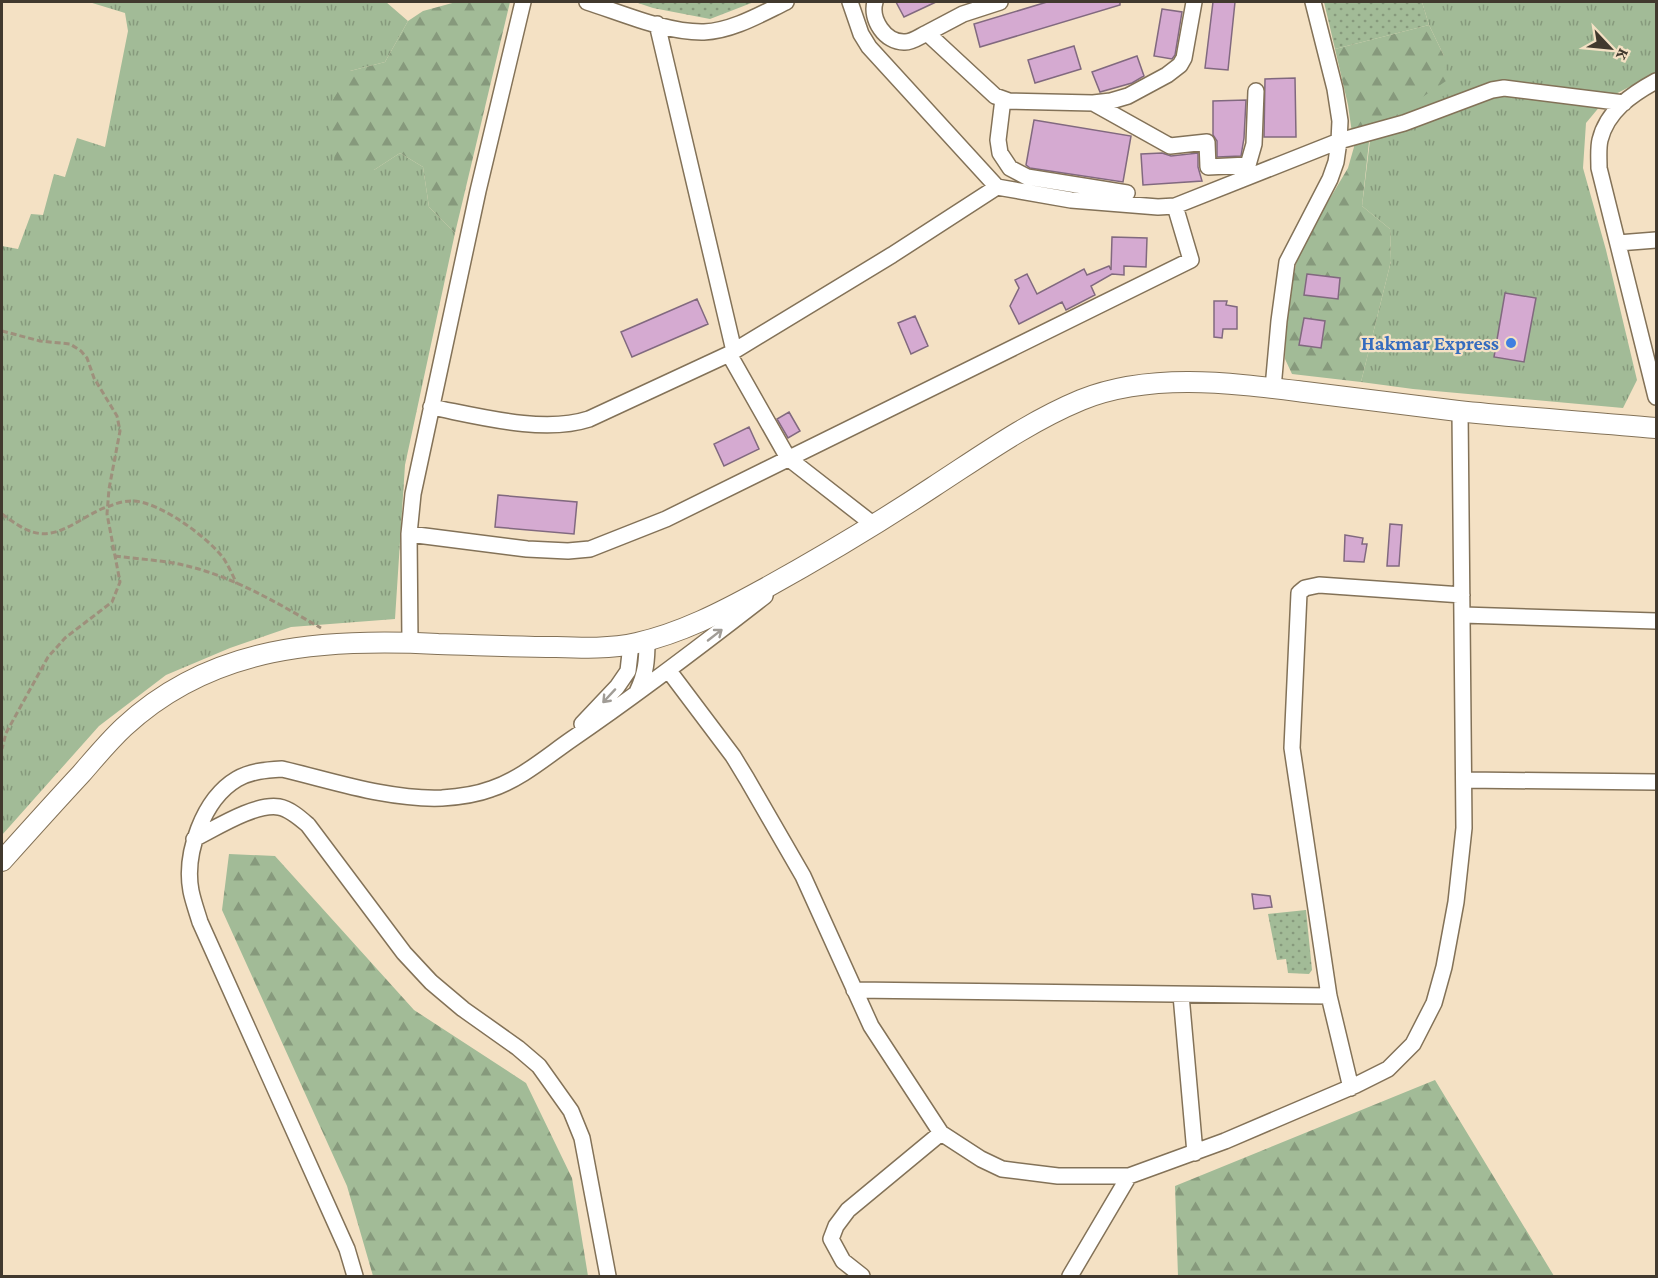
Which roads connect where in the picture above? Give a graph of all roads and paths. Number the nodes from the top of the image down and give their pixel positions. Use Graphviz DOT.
graph roads {
  1 [pos="523,2"];
  2 [pos="587,2"];
  3 [pos="786,2"];
  4 [pos="850,2"];
  5 [pos="875,2"];
  6 [pos="1000,2"];
  7 [pos="1194,2"];
  8 [pos="1313,2"];
  9 [pos="657,24"];
  10 [pos="927,33"];
  11 [pos="1656,81"];
  12 [pos="1256,91"];
  13 [pos="1003,99"];
  14 [pos="1093,103"];
  15 [pos="1624,103"];
  16 [pos="1339,141"];
  17 [pos="997,188"];
  18 [pos="1127,193"];
  19 [pos="1175,206"];
  20 [pos="1656,240"];
  21 [pos="1618,243"];
  22 [pos="2,331"];
  23 [pos="731,352"];
  24 [pos="1273,388"];
  25 [pos="1656,397"];
  26 [pos="431,407"];
  27 [pos="1460,411"];
  28 [pos="1656,428"];
  29 [pos="788,458"];
  30 [pos="108,506"];
  31 [pos="2,514"];
  32 [pos="874,525"];
  33 [pos="409,534"];
  34 [pos="114,556"];
  35 [pos="801,569"];
  36 [pos="237,584"];
  37 [pos="1462,595"];
  38 [pos="1463,615"];
  39 [pos="1656,621"];
  40 [pos="410,642"];
  41 [pos="639,642"];
  42 [pos="346,643"];
  43 [pos="669,670"];
  44 [pos="635,694"];
  45 [pos="562,746"];
  46 [pos="2,749"];
  47 [pos="1465,780"];
  48 [pos="1656,782"];
  49 [pos="194,839"];
  50 [pos="2,861"];
  51 [pos="854,990"];
  52 [pos="1181,995"];
  53 [pos="1329,996"];
  54 [pos="1351,1088"];
  55 [pos="941,1133"];
  56 [pos="1195,1153"];
  57 [pos="1129,1176"];
  58 [pos="355,1276"];
  59 [pos="608,1276"];
  60 [pos="862,1276"];
  61 [pos="1070,1276"];
  1 -- 26 [label="street"];
  2 -- 9 [label="street"];
  3 -- 9 [label="street"];
  4 -- 17 [label="street"];
  5 -- 10 [label="street"];
  6 -- 10 [label="street"];
  7 -- 14 [label="street"];
  8 -- 16 [label="street"];
  9 -- 23 [label="street"];
  10 -- 13 [label="street"];
  11 -- 15 [label="street"];
  12 -- 14 [label="street"];
  13 -- 14 [label="street"];
  13 -- 18 [label="street"];
  15 -- 16 [label="street"];
  15 -- 21 [label="street"];
  16 -- 19 [label="street"];
  16 -- 24 [label="street"];
  17 -- 19 [label="street"];
  17 -- 23 [label="street"];
  19 -- 29 [label="street"];
  20 -- 21 [label="street"];
  21 -- 25 [label="street"];
  22 -- 30 [label="path"];
  23 -- 26 [label="street"];
  23 -- 29 [label="street"];
  24 -- 27 [label="main road"];
  24 -- 32 [label="main road"];
  26 -- 33 [label="street"];
  27 -- 28 [label="main road"];
  27 -- 37 [label="street"];
  29 -- 32 [label="street"];
  29 -- 33 [label="street"];
  30 -- 31 [label="path"];
  30 -- 34 [label="path"];
  30 -- 36 [label="path"];
  32 -- 35 [label="main road"];
  33 -- 40 [label="street"];
  34 -- 36 [label="path"];
  34 -- 46 [label="path"];
  35 -- 41 [label="main road"];
  43 -- 35 [label="street, one-way"];
  36 -- 42 [label="path"];
  37 -- 38 [label="street"];
  37 -- 53 [label="street"];
  38 -- 39 [label="street"];
  38 -- 47 [label="street"];
  40 -- 41 [label="main road"];
  40 -- 42 [label="main road"];
  41 -- 44 [label="street"];
  41 -- 45 [label="street, one-way"];
  42 -- 50 [label="main road"];
  43 -- 44 [label="street"];
  43 -- 51 [label="street"];
  44 -- 45 [label="street"];
  45 -- 49 [label="street"];
  47 -- 48 [label="street"];
  47 -- 54 [label="street"];
  49 -- 58 [label="street"];
  49 -- 59 [label="street"];
  51 -- 52 [label="street"];
  51 -- 55 [label="street"];
  52 -- 53 [label="street"];
  52 -- 56 [label="street"];
  53 -- 54 [label="street"];
  54 -- 56 [label="street"];
  55 -- 57 [label="street"];
  55 -- 60 [label="street"];
  56 -- 57 [label="street"];
  57 -- 61 [label="street"];
}
